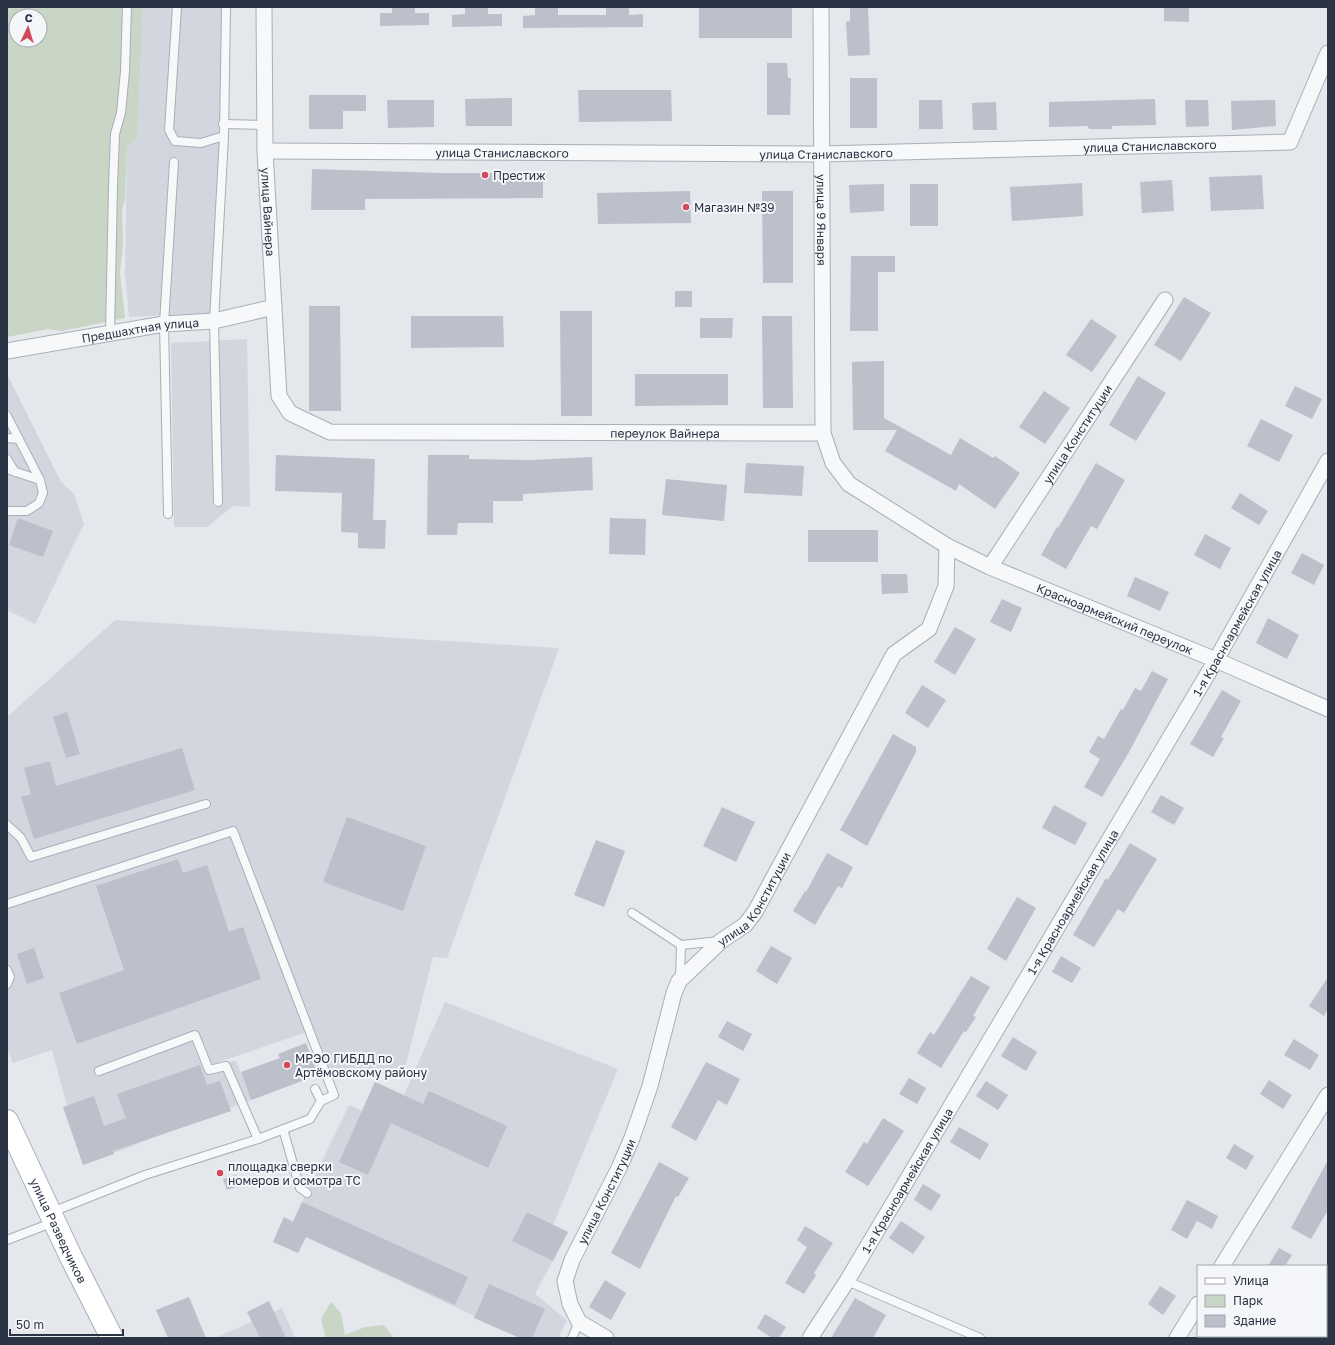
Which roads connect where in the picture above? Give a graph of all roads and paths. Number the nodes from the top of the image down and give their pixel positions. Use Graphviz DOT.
graph roads {
  1 [pos="127,7"];
  2 [pos="177,7"];
  3 [pos="264,7"];
  4 [pos="821,7"];
  5 [pos="226,8"];
  6 [pos="1328,53"];
  7 [pos="223,124"];
  8 [pos="265,125"];
  9 [pos="224,136"];
  10 [pos="265,151"];
  11 [pos="820,154"];
  12 [pos="174,162"];
  13 [pos="1165,300"];
  14 [pos="274,307"];
  15 [pos="214,321"];
  16 [pos="164,324"];
  17 [pos="110,334"];
  18 [pos="7,351"];
  19 [pos="290,413"];
  20 [pos="7,416"];
  21 [pos="823,433"];
  22 [pos="7,438"];
  23 [pos="19,439"];
  24 [pos="7,459"];
  25 [pos="1328,461"];
  26 [pos="7,469"];
  27 [pos="15,472"];
  28 [pos="40,480"];
  29 [pos="218,502"];
  30 [pos="7,506"];
  31 [pos="7,511"];
  32 [pos="18,511"];
  33 [pos="168,514"];
  34 [pos="947,546"];
  35 [pos="990,567"];
  36 [pos="1216,660"];
  37 [pos="1328,709"];
  38 [pos="206,804"];
  39 [pos="7,825"];
  40 [pos="7,904"];
  41 [pos="632,913"];
  42 [pos="721,941"];
  43 [pos="681,945"];
  44 [pos="7,970"];
  45 [pos="680,981"];
  46 [pos="7,984"];
  47 [pos="99,1071"];
  48 [pos="315,1089"];
  49 [pos="1328,1094"];
  50 [pos="321,1101"];
  51 [pos="7,1121"];
  52 [pos="283,1129"];
  53 [pos="258,1139"];
  54 [pos="307,1193"];
  55 [pos="53,1217"];
  56 [pos="7,1240"];
  57 [pos="1223,1265"];
  58 [pos="847,1280"];
  59 [pos="1197,1306"];
  60 [pos="579,1322"];
  61 [pos="112,1338"];
  62 [pos="572,1338"];
  63 [pos="606,1338"];
  64 [pos="810,1338"];
  65 [pos="980,1338"];
  66 [pos="1177,1338"];
  1 -- 17 [label="lane"];
  2 -- 9 [label="lane"];
  3 -- 8 [label="street, улица Вайнера"];
  4 -- 11 [label="street, улица 9 Января"];
  5 -- 7 [label="lane"];
  6 -- 11 [label="street, улица Станиславского"];
  7 -- 8 [label="lane"];
  7 -- 9 [label="lane"];
  8 -- 10 [label="street, улица Вайнера"];
  9 -- 15 [label="lane"];
  10 -- 11 [label="street, улица Станиславского"];
  10 -- 14 [label="street, улица Вайнера"];
  11 -- 21 [label="street, улица 9 Января"];
  12 -- 16 [label="lane"];
  13 -- 35 [label="street, улица Конституции"];
  14 -- 15 [label="street, Предшахтная улица"];
  14 -- 19 [label="street, улица Вайнера"];
  15 -- 16 [label="street, Предшахтная улица"];
  15 -- 29 [label="lane"];
  16 -- 17 [label="street, Предшахтная улица"];
  16 -- 33 [label="lane"];
  17 -- 18 [label="street, Предшахтная улица"];
  19 -- 21 [label="street, переулок Вайнера"];
  20 -- 23 [label="lane"];
  21 -- 34 [label="street"];
  22 -- 23 [label="lane"];
  23 -- 28 [label="lane"];
  24 -- 27 [label="lane"];
  25 -- 36 [label="street, 1-я Красноармейская улица"];
  26 -- 27 [label="lane"];
  27 -- 28 [label="lane"];
  28 -- 32 [label="lane"];
  30 -- 32 [label="lane"];
  31 -- 32 [label="lane"];
  34 -- 35 [label="street"];
  34 -- 42 [label="street, улица Конституции"];
  35 -- 36 [label="street, Красноармейский переулок"];
  36 -- 37 [label="street, Красноармейский переулок"];
  36 -- 58 [label="street, 1-я Красноармейская улица"];
  38 -- 39 [label="lane"];
  40 -- 50 [label="lane"];
  41 -- 43 [label="lane"];
  42 -- 43 [label="lane"];
  42 -- 45 [label="street, улица Конституции"];
  43 -- 45 [label="lane"];
  44 -- 46 [label="lane"];
  45 -- 60 [label="street, улица Конституции"];
  47 -- 53 [label="lane"];
  48 -- 50 [label="lane"];
  49 -- 57 [label="street"];
  50 -- 52 [label="lane"];
  51 -- 55 [label="main road, улица Разведчиков"];
  52 -- 53 [label="lane"];
  52 -- 54 [label="lane"];
  53 -- 55 [label="lane"];
  55 -- 56 [label="lane"];
  55 -- 61 [label="main road, улица Разведчиков"];
  58 -- 64 [label="street, 1-я Красноармейская улица"];
  58 -- 65 [label="lane"];
  59 -- 66 [label="street"];
  60 -- 62 [label="lane"];
  60 -- 63 [label="street"];
}
